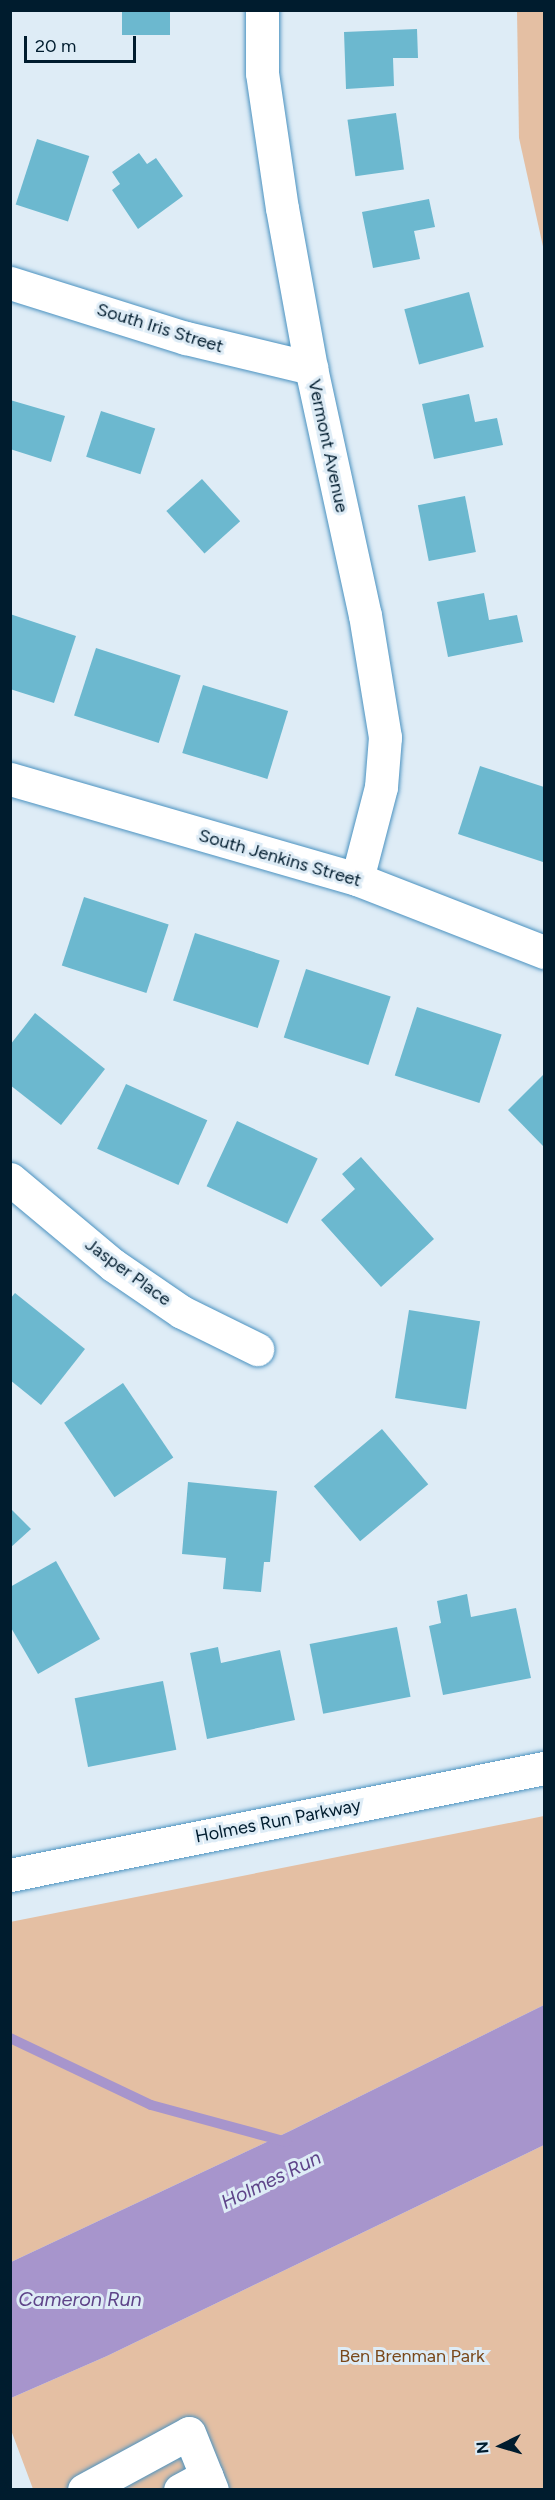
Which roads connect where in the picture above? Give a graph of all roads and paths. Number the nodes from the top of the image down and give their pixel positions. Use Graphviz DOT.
graph roads {
  1 [pos="262,10"];
  2 [pos="10,283"];
  3 [pos="311,369"];
  4 [pos="10,779"];
  5 [pos="357,879"];
  6 [pos="544,952"];
  7 [pos="10,1179"];
  8 [pos="257,1349"];
  9 [pos="544,1768"];
  10 [pos="10,1875"];
  11 [pos="199,2485"];
  12 [pos="84,2490"];
  1 -- 3 [label="street, Vermont Avenue"];
  2 -- 3 [label="street, South Iris Street"];
  3 -- 5 [label="street, Vermont Avenue"];
  4 -- 5 [label="street, South Jenkins Street"];
  5 -- 6 [label="street, South Jenkins Street"];
  7 -- 8 [label="street, Jasper Place"];
  9 -- 10 [label="street, Holmes Run Parkway"];
  11 -- 12 [label="street"];
}
